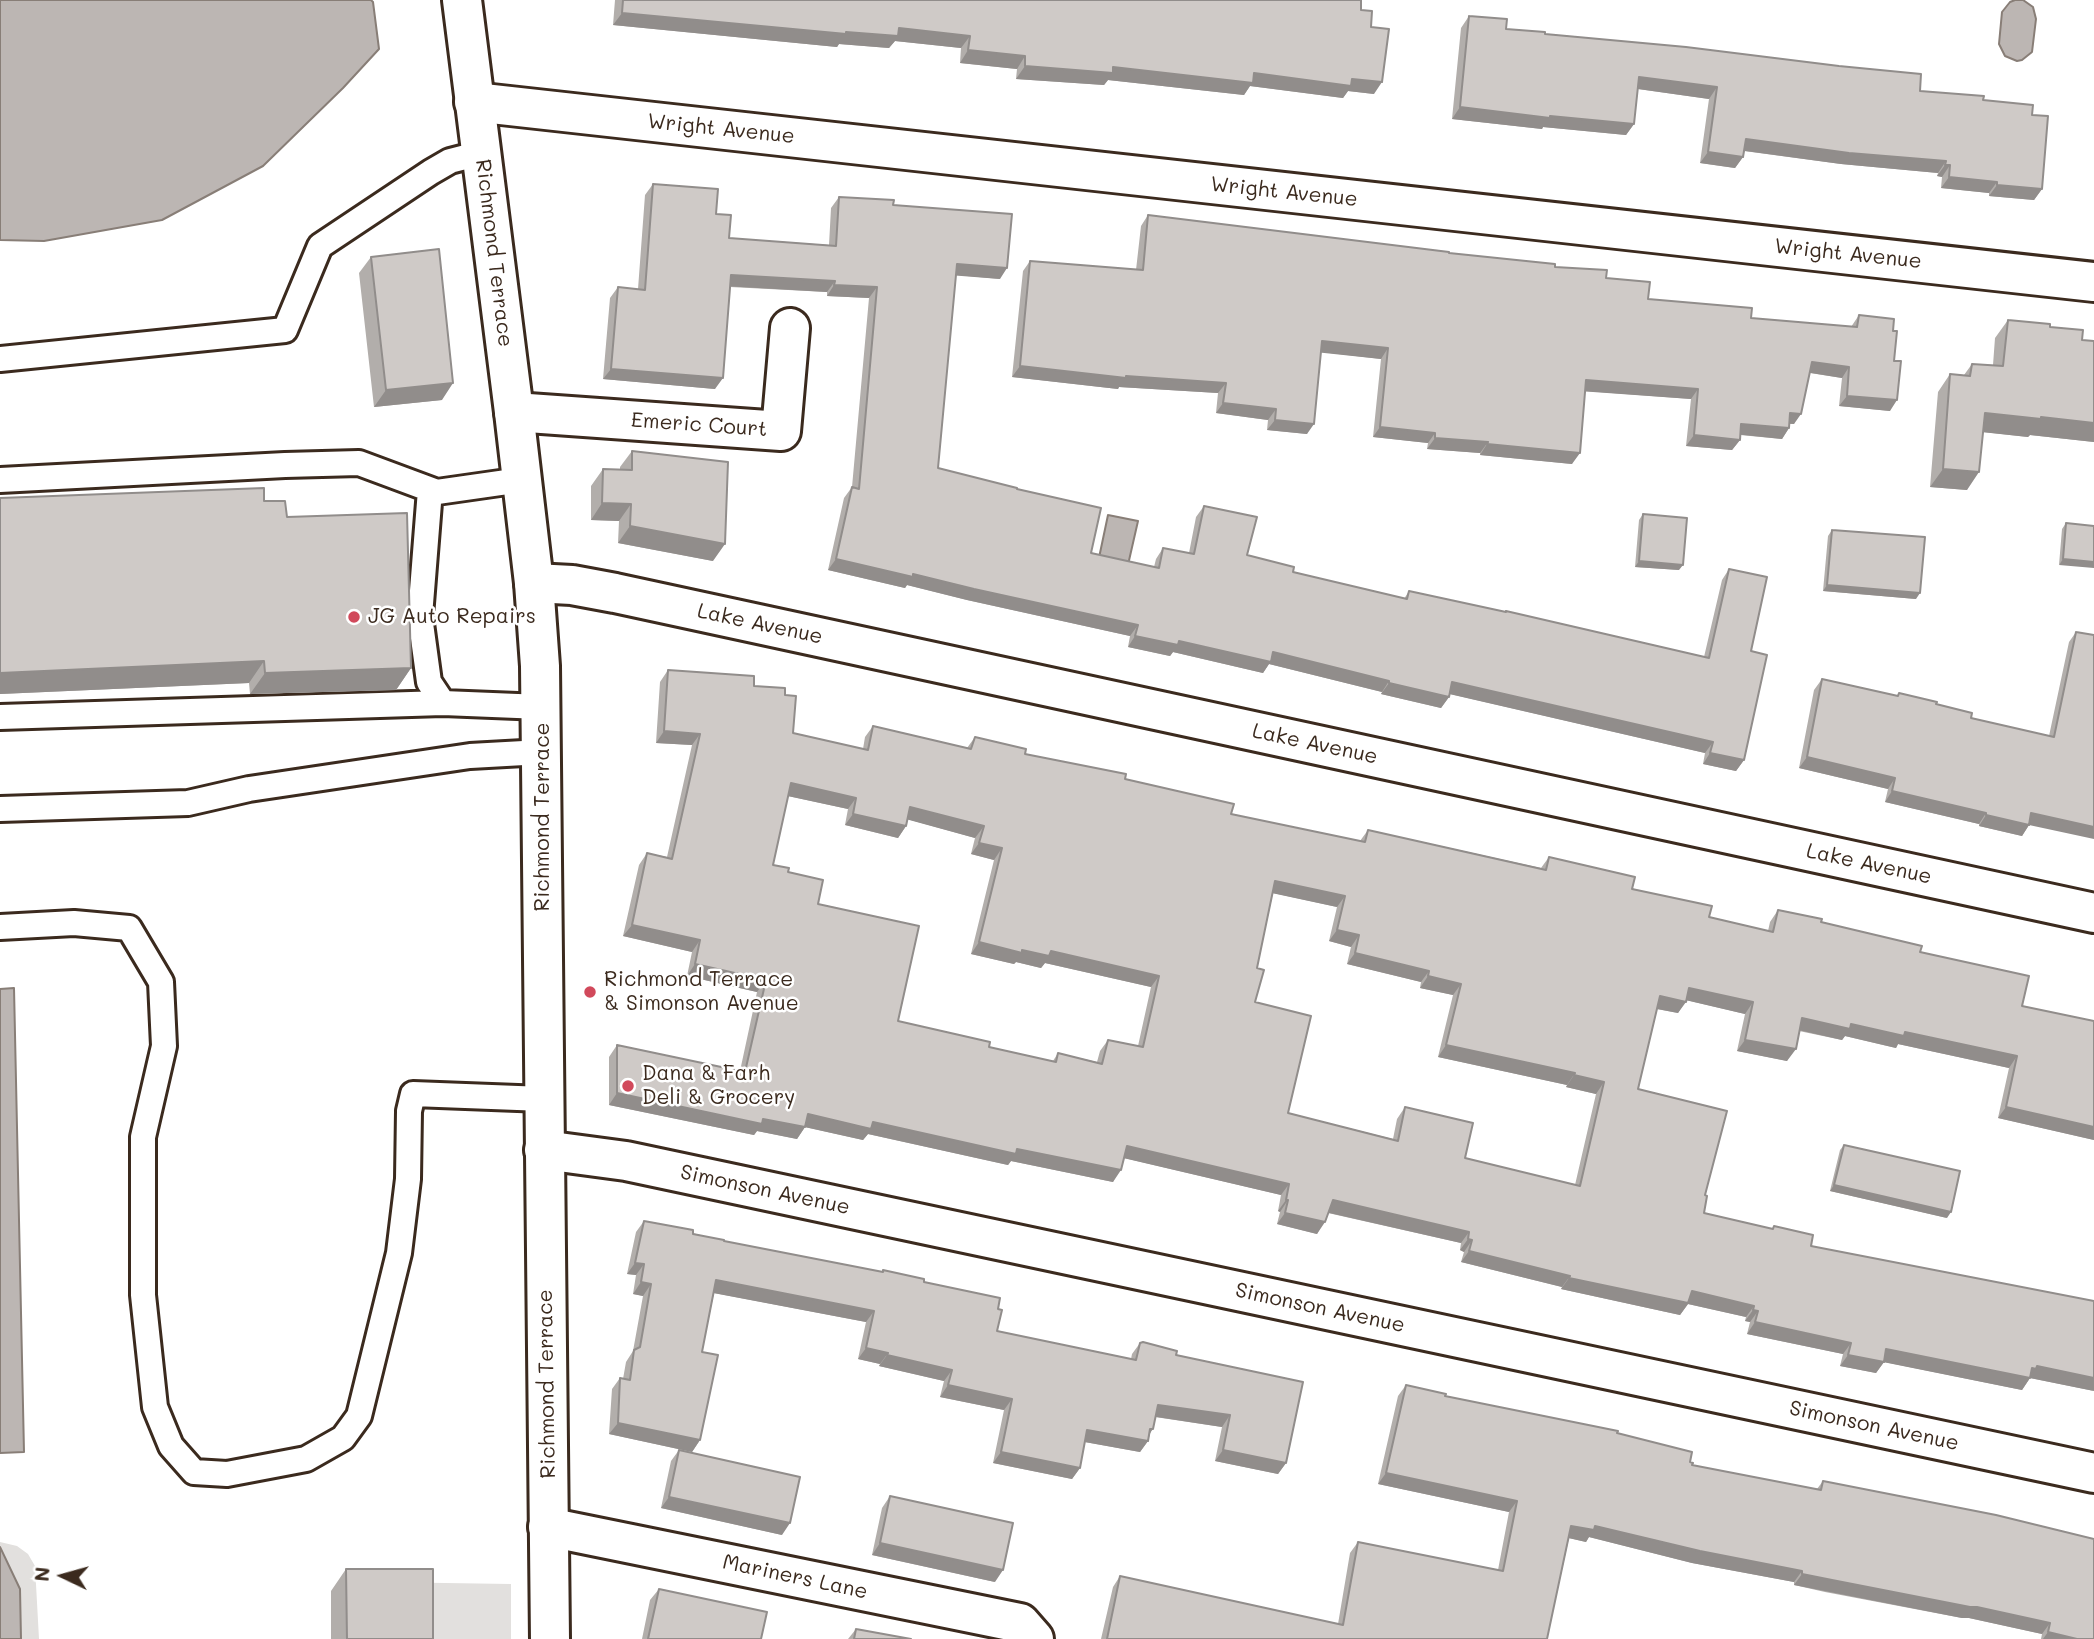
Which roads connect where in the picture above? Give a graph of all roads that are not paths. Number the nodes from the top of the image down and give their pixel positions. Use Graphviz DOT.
graph roads {
  1 [pos="462,0"];
  2 [pos="474,102"];
  3 [pos="481,153"];
  4 [pos="2094,282"];
  5 [pos="790,328"];
  6 [pos="0,359"];
  7 [pos="514,412"];
  8 [pos="0,480"];
  9 [pos="521,480"];
  10 [pos="430,490"];
  11 [pos="534,583"];
  12 [pos="443,704"];
  13 [pos="542,707"];
  14 [pos="0,717"];
  15 [pos="542,752"];
  16 [pos="0,809"];
  17 [pos="2094,913"];
  18 [pos="0,927"];
  19 [pos="544,1099"];
  20 [pos="544,1150"];
  21 [pos="2094,1473"];
  22 [pos="548,1527"];
  23 [pos="550,1639"];
  24 [pos="1034,1639"];
  1 -- 2 [label="street, Richmond Terrace"];
  2 -- 3 [label="street, Richmond Terrace"];
  2 -- 4 [label="street, Wright Avenue"];
  3 -- 6 [label="lane"];
  3 -- 7 [label="street, Richmond Terrace"];
  5 -- 7 [label="street, Emeric Court"];
  7 -- 9 [label="street, Richmond Terrace"];
  8 -- 10 [label="lane"];
  9 -- 10 [label="lane"];
  9 -- 11 [label="street, Richmond Terrace"];
  10 -- 12 [label="lane"];
  11 -- 13 [label="street, Richmond Terrace"];
  11 -- 17 [label="street, Lake Avenue"];
  12 -- 13 [label="lane"];
  12 -- 14 [label="lane"];
  13 -- 15 [label="street, Richmond Terrace"];
  15 -- 16 [label="lane"];
  15 -- 19 [label="street, Richmond Terrace"];
  18 -- 19 [label="lane"];
  19 -- 20 [label="street, Richmond Terrace"];
  20 -- 21 [label="street, Simonson Avenue"];
  20 -- 22 [label="street, Richmond Terrace"];
  22 -- 23 [label="street, Richmond Terrace"];
  22 -- 24 [label="street, Mariners Lane"];
}
